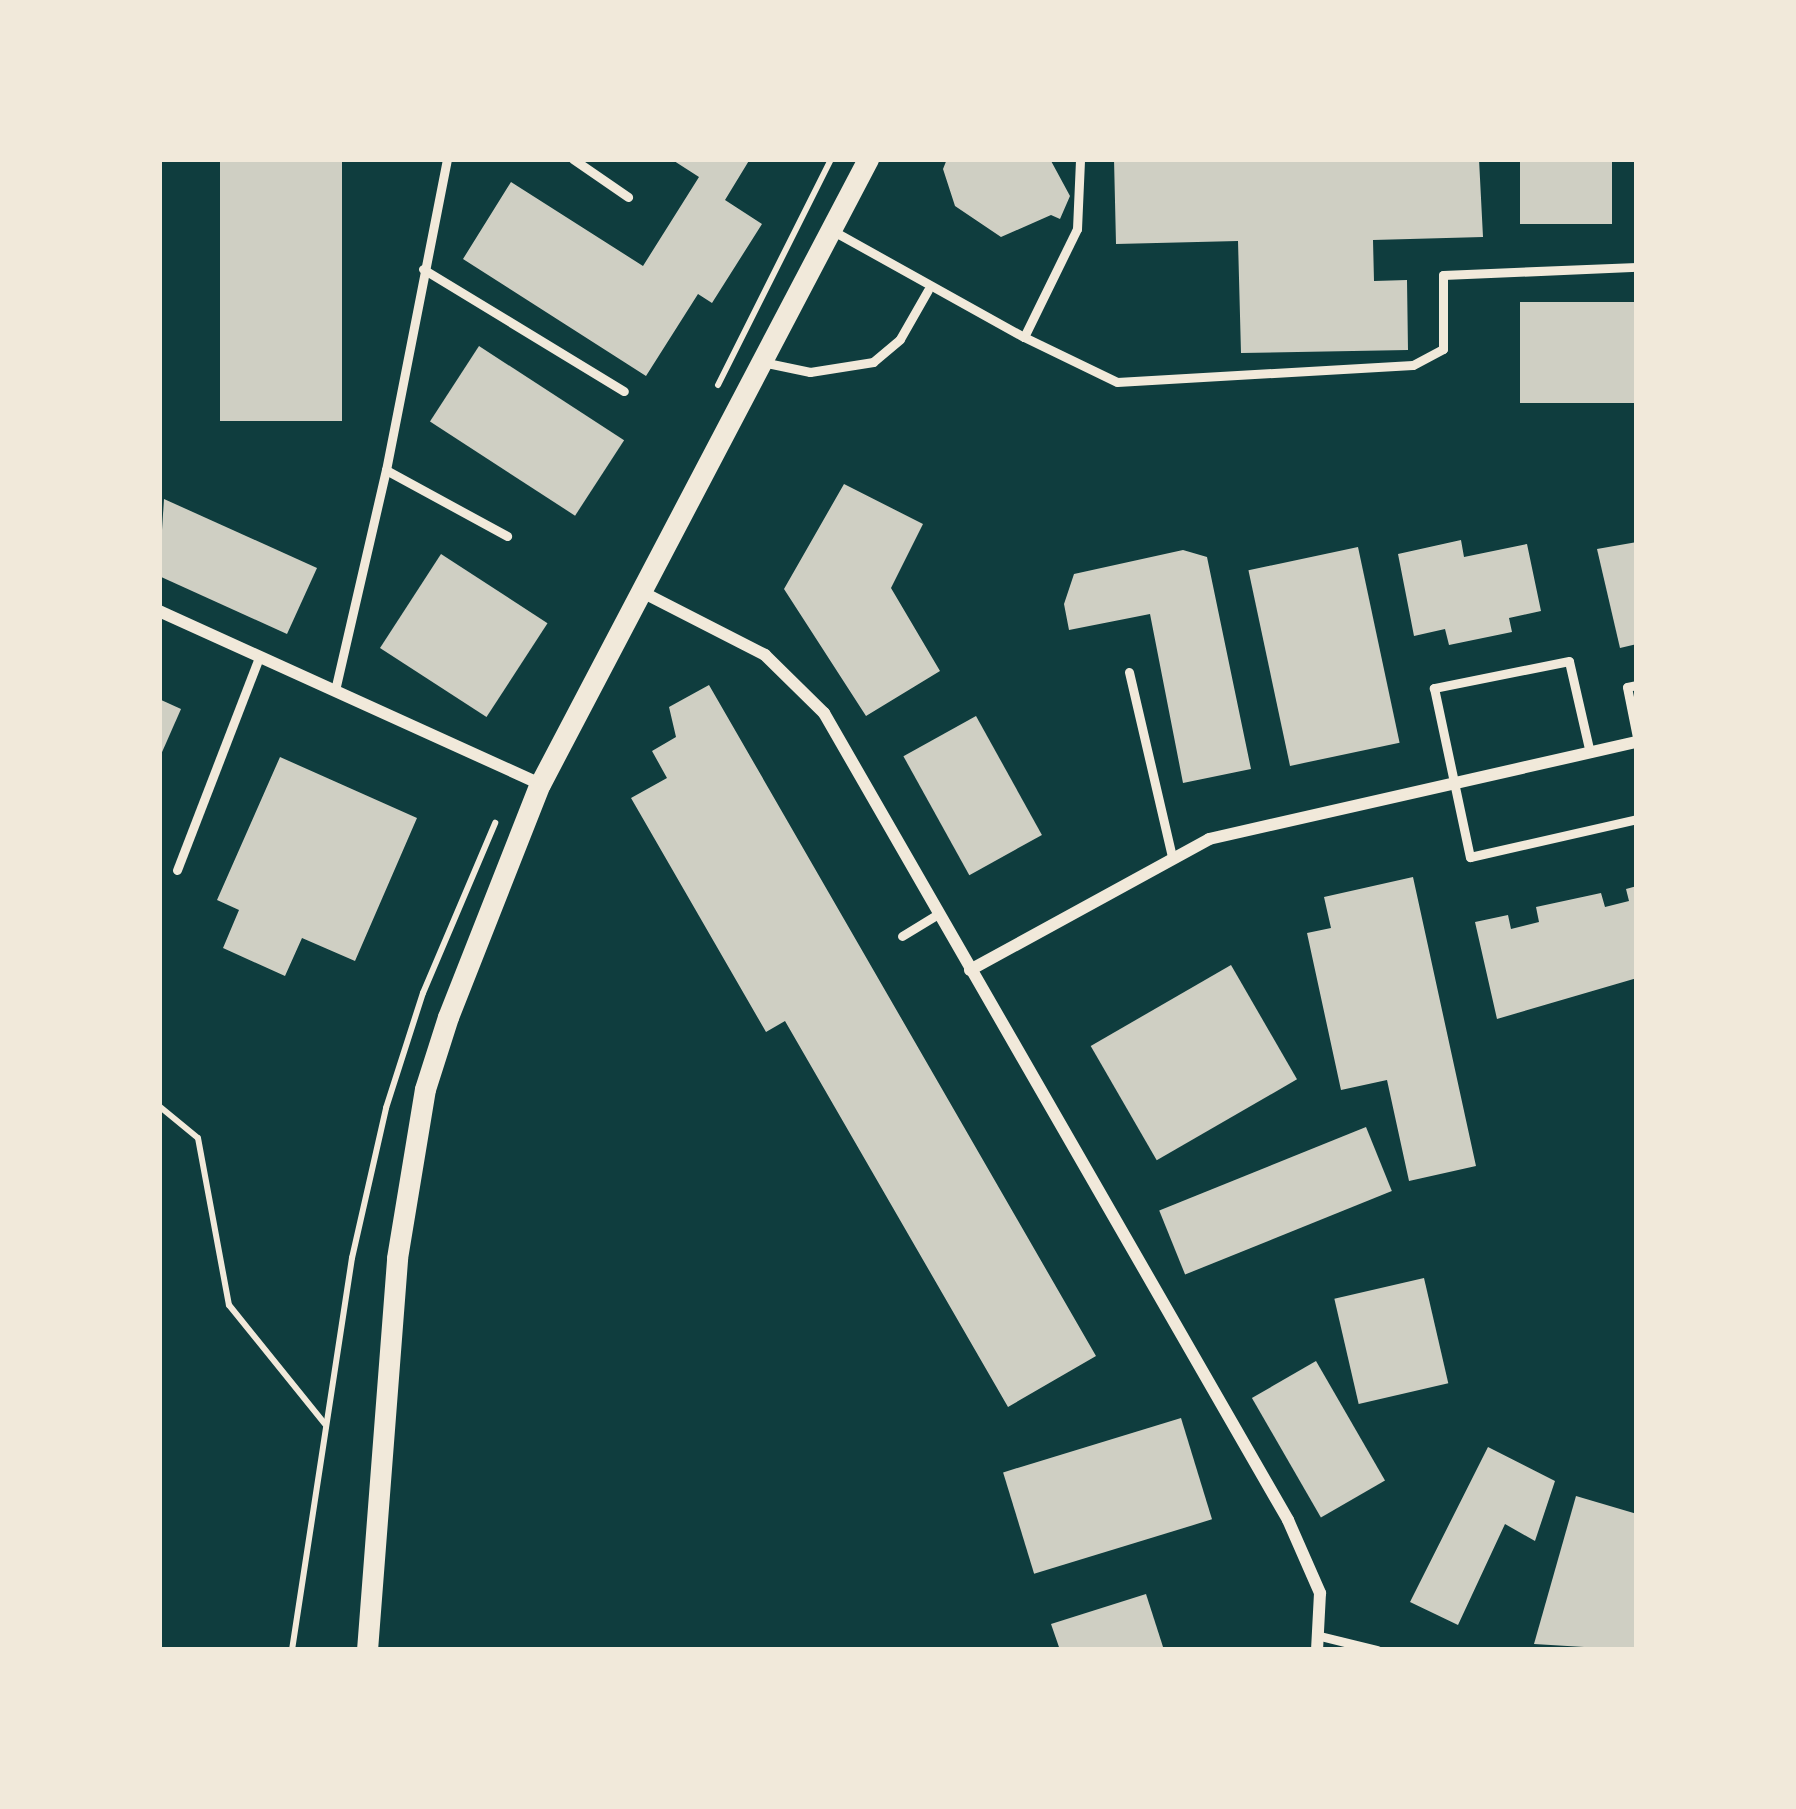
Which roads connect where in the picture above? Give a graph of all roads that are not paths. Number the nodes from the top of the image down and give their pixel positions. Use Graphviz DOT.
graph roads {
  1 [pos="447,159"];
  2 [pos="573,159"];
  3 [pos="868,159"];
  4 [pos="1080,159"];
  5 [pos="628,197"];
  6 [pos="835,232"];
  7 [pos="1637,266"];
  8 [pos="423,269"];
  9 [pos="928,290"];
  10 [pos="1024,337"];
  11 [pos="767,363"];
  12 [pos="624,391"];
  13 [pos="386,470"];
  14 [pos="507,536"];
  15 [pos="644,593"];
  16 [pos="159,611"];
  17 [pos="260,655"];
  18 [pos="1129,671"];
  19 [pos="1637,685"];
  20 [pos="336,686"];
  21 [pos="1637,740"];
  22 [pos="1590,753"];
  23 [pos="540,784"];
  24 [pos="1455,784"];
  25 [pos="1637,819"];
  26 [pos="1172,857"];
  27 [pos="177,870"];
  28 [pos="938,914"];
  29 [pos="902,936"];
  30 [pos="970,970"];
  31 [pos="1318,1643"];
  32 [pos="367,1650"];
  33 [pos="1377,1650"];
  1 -- 8 [label="lane"];
  2 -- 5 [label="lane"];
  3 -- 6 [label="street"];
  4 -- 10 [label="lane"];
  6 -- 9 [label="lane"];
  6 -- 11 [label="street"];
  7 -- 10 [label="lane"];
  8 -- 12 [label="lane"];
  8 -- 13 [label="lane"];
  9 -- 10 [label="lane"];
  9 -- 11 [label="lane"];
  11 -- 15 [label="street"];
  13 -- 14 [label="lane"];
  13 -- 20 [label="lane"];
  15 -- 23 [label="street"];
  15 -- 28 [label="street"];
  16 -- 17 [label="street"];
  17 -- 20 [label="street"];
  17 -- 27 [label="lane"];
  18 -- 26 [label="lane"];
  19 -- 21 [label="lane"];
  20 -- 23 [label="street"];
  21 -- 22 [label="street"];
  22 -- 24 [label="street"];
  22 -- 24 [label="lane"];
  23 -- 32 [label="street"];
  24 -- 25 [label="lane"];
  24 -- 26 [label="street"];
  26 -- 30 [label="street"];
  28 -- 29 [label="lane"];
  28 -- 30 [label="street"];
  30 -- 31 [label="street"];
  31 -- 33 [label="lane"];
}
